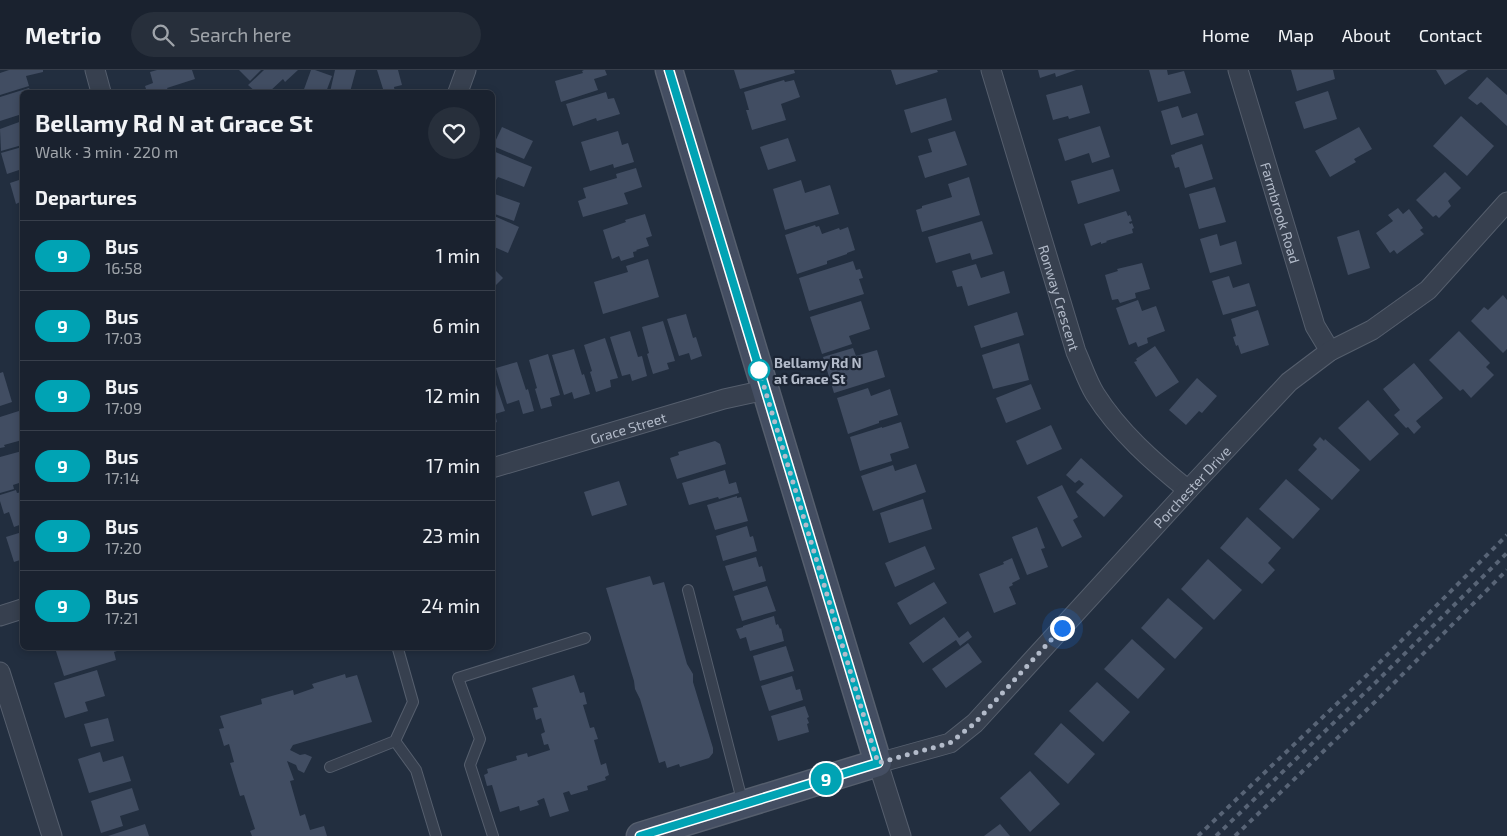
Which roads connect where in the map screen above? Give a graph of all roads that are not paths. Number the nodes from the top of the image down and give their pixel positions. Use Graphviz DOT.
graph roads {
  1 [pos="95,70"];
  2 [pos="466,70"];
  3 [pos="669,70"];
  4 [pos="991,70"];
  5 [pos="1238,70"];
  6 [pos="101,90"];
  7 [pos="459,90"];
  8 [pos="1507,202"];
  9 [pos="1330,351"];
  10 [pos="765,390"];
  11 [pos="495,467"];
  12 [pos="1188,490"];
  13 [pos="688,590"];
  14 [pos="20,610"];
  15 [pos="0,616"];
  16 [pos="585,638"];
  17 [pos="398,650"];
  18 [pos="0,672"];
  19 [pos="395,741"];
  20 [pos="878,763"];
  21 [pos="330,767"];
  22 [pos="743,804"];
  23 [pos="52,836"];
  24 [pos="436,836"];
  25 [pos="494,836"];
  26 [pos="640,836"];
  27 [pos="901,836"];
  1 -- 6 [label="street"];
  2 -- 7 [label="street"];
  3 -- 10 [label="street"];
  4 -- 12 [label="street, Ronway Crescent"];
  5 -- 9 [label="street, Farmbrook Road"];
  8 -- 9 [label="street, Porchester Drive"];
  9 -- 12 [label="street, Porchester Drive"];
  10 -- 11 [label="street, Grace Street"];
  10 -- 20 [label="street"];
  12 -- 20 [label="street, Porchester Drive"];
  13 -- 22 [label="lane"];
  14 -- 15 [label="street"];
  16 -- 25 [label="lane"];
  17 -- 19 [label="lane"];
  18 -- 23 [label="street"];
  19 -- 21 [label="lane"];
  19 -- 24 [label="lane"];
  20 -- 22 [label="street"];
  20 -- 27 [label="street"];
  22 -- 26 [label="street"];
}
